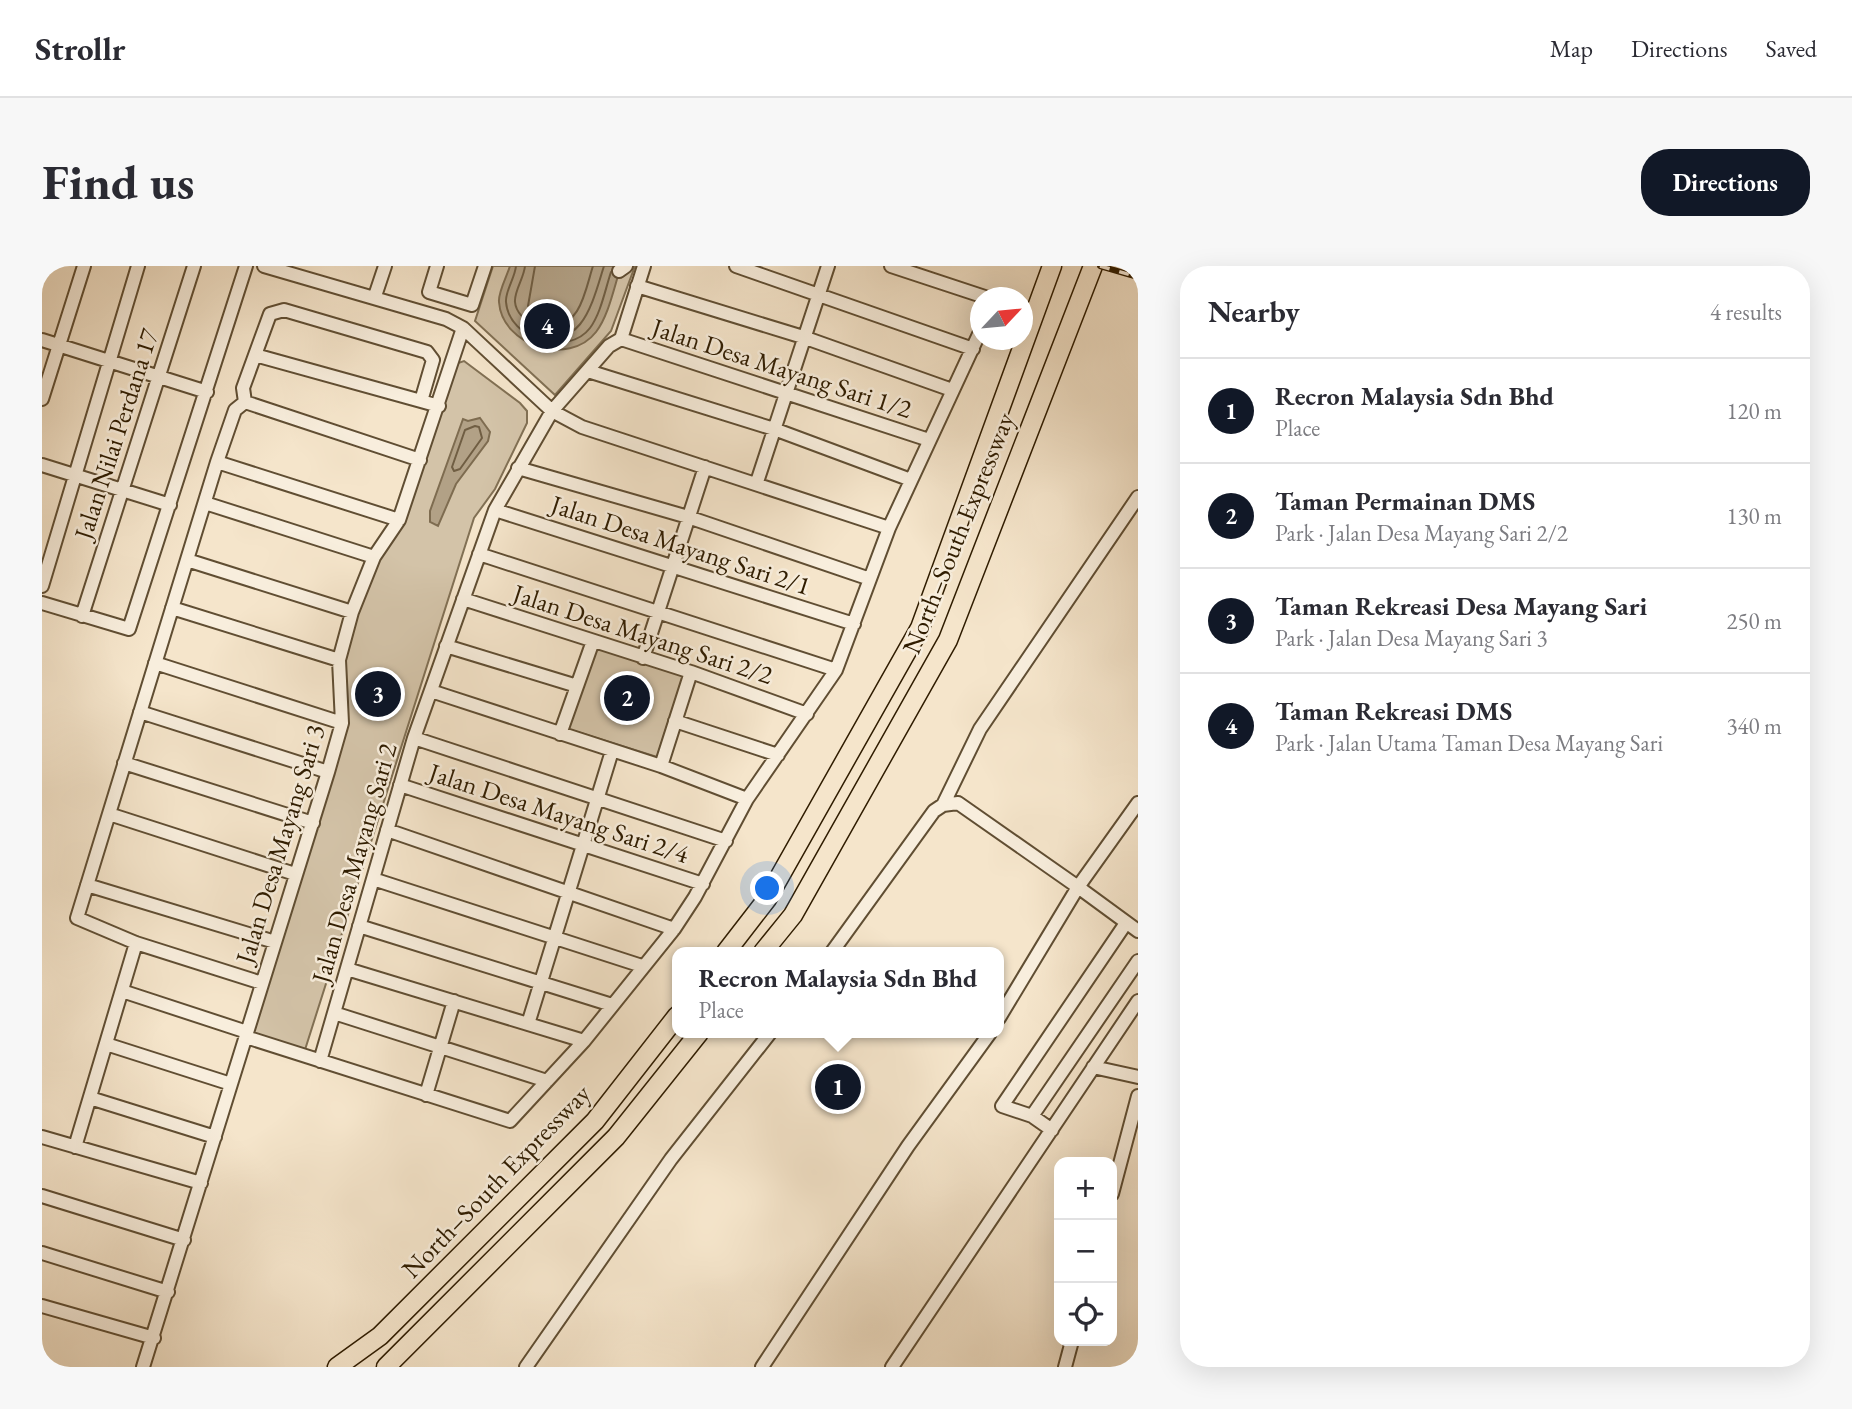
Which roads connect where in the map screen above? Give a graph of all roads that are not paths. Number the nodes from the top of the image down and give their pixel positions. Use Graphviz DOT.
graph roads {
  1 [pos="84,266"];
  2 [pos="138,266"];
  3 [pos="194,266"];
  4 [pos="246,266"];
  5 [pos="264,266"];
  6 [pos="385,266"];
  7 [pos="437,266"];
  8 [pos="485,266"];
  9 [pos="644,266"];
  10 [pos="736,266"];
  11 [pos="828,266"];
  12 [pos="891,266"];
  13 [pos="1052,267"];
  14 [pos="1090,274"];
  15 [pos="637,286"];
  16 [pos="970,292"];
  17 [pos="818,293"];
  18 [pos="375,296"];
  19 [pos="463,328"];
  20 [pos="803,337"];
  21 [pos="621,339"];
  22 [pos="42,340"];
  23 [pos="59,345"];
  24 [pos="970,348"];
  25 [pos="972,350"];
  26 [pos="255,355"];
  27 [pos="107,360"];
  28 [pos="588,371"];
  29 [pos="159,377"];
  30 [pos="952,390"];
  31 [pos="788,391"];
  32 [pos="207,392"];
  33 [pos="42,399"];
  34 [pos="421,401"];
  35 [pos="245,402"];
  36 [pos="439,406"];
  37 [pos="552,411"];
  38 [pos="774,429"];
  39 [pos="929,440"];
  40 [pos="420,460"];
  41 [pos="217,462"];
  42 [pos="42,465"];
  43 [pos="705,467"];
  44 [pos="519,468"];
  45 [pos="74,475"];
  46 [pos="911,480"];
  47 [pos="757,482"];
  48 [pos="122,491"];
  49 [pos="1138,497"];
  50 [pos="205,503"];
  51 [pos="170,505"];
  52 [pos="495,510"];
  53 [pos="688,517"];
  54 [pos="399,520"];
  55 [pos="888,528"];
  56 [pos="479,554"];
  57 [pos="374,558"];
  58 [pos="187,560"];
  59 [pos="673,564"];
  60 [pos="870,579"];
  61 [pos="42,586"];
  62 [pos="463,599"];
  63 [pos="42,603"];
  64 [pos="172,608"];
  65 [pos="659,610"];
  66 [pos="352,612"];
  67 [pos="82,616"];
  68 [pos="854,624"];
  69 [pos="593,641"];
  70 [pos="446,646"];
  71 [pos="643,658"];
  72 [pos="340,660"];
  73 [pos="155,663"];
  74 [pos="836,670"];
  75 [pos="691,672"];
  76 [pos="577,686"];
  77 [pos="430,691"];
  78 [pos="140,712"];
  79 [pos="807,714"];
  80 [pos="676,721"];
  81 [pos="342,723"];
  82 [pos="560,734"];
  83 [pos="414,738"];
  84 [pos="612,751"];
  85 [pos="778,755"];
  86 [pos="124,763"];
  87 [pos="661,766"];
  88 [pos="328,772"];
  89 [pos="400,785"];
  90 [pos="597,798"];
  91 [pos="747,799"];
  92 [pos="1138,803"];
  93 [pos="943,805"];
  94 [pos="109,814"];
  95 [pos="313,823"];
  96 [pos="387,830"];
  97 [pos="726,841"];
  98 [pos="583,843"];
  99 [pos="295,874"];
  100 [pos="373,879"];
  101 [pos="703,884"];
  102 [pos="87,885"];
  103 [pos="1078,887"];
  104 [pos="569,891"];
  105 [pos="1126,923"];
  106 [pos="359,926"];
  107 [pos="674,929"];
  108 [pos="1138,931"];
  109 [pos="555,935"];
  110 [pos="136,943"];
  111 [pos="275,943"];
  112 [pos="730,947"];
  113 [pos="767,947"];
  114 [pos="836,947"];
  115 [pos="1138,961"];
  116 [pos="642,966"];
  117 [pos="347,969"];
  118 [pos="262,982"];
  119 [pos="541,982"];
  120 [pos="122,991"];
  121 [pos="454,1001"];
  122 [pos="1138,1001"];
  123 [pos="612,1005"];
  124 [pos="1004,1010"];
  125 [pos="334,1013"];
  126 [pos="672,1022"];
  127 [pos="528,1024"];
  128 [pos="246,1035"];
  129 [pos="695,1038"];
  130 [pos="766,1038"];
  131 [pos="986,1038"];
  132 [pos="584,1041"];
  133 [pos="106,1044"];
  134 [pos="440,1047"];
  135 [pos="320,1061"];
  136 [pos="1093,1067"];
  137 [pos="1138,1077"];
  138 [pos="547,1081"];
  139 [pos="232,1084"];
  140 [pos="426,1094"];
  141 [pos="1138,1096"];
  142 [pos="90,1098"];
  143 [pos="1032,1116"];
  144 [pos="1052,1130"];
  145 [pos="42,1137"];
  146 [pos="215,1137"];
  147 [pos="75,1147"];
  148 [pos="1117,1175"];
  149 [pos="201,1184"];
  150 [pos="42,1196"];
  151 [pos="184,1240"];
  152 [pos="42,1253"];
  153 [pos="168,1292"];
  154 [pos="42,1306"];
  155 [pos="154,1338"];
  156 [pos="1071,1346"];
  157 [pos="143,1367"];
  158 [pos="337,1367"];
  159 [pos="386,1367"];
  160 [pos="526,1367"];
  161 [pos="762,1367"];
  162 [pos="892,1367"];
  163 [pos="1065,1367"];
  1 -- 23 [label="street"];
  2 -- 27 [label="street"];
  3 -- 29 [label="street, Jalan Nilai Perdana 17"];
  4 -- 32 [label="street"];
  5 -- 18 [label="street"];
  6 -- 18 [label="street"];
  7 -- 8 [label="street"];
  9 -- 15 [label="street"];
  10 -- 17 [label="street"];
  11 -- 17 [label="street"];
  12 -- 16 [label="street"];
  13 -- 112 [label="highway, North–South Expressway"];
  14 -- 113 [label="highway, North–South Expressway"];
  15 -- 20 [label="street"];
  15 -- 21 [label="street"];
  17 -- 20 [label="street"];
  17 -- 24 [label="street"];
  18 -- 19 [label="street"];
  19 -- 36 [label="street, Jalan Desa Mayang Sari 3"];
  19 -- 37 [label="street"];
  20 -- 30 [label="street"];
  20 -- 31 [label="street"];
  21 -- 28 [label="street, Jalan Desa Mayang Sari 2"];
  21 -- 31 [label="street, Jalan Desa Mayang Sari 1/2"];
  22 -- 23 [label="street"];
  23 -- 27 [label="street"];
  23 -- 33 [label="street"];
  25 -- 30 [label="street"];
  26 -- 34 [label="street"];
  26 -- 34 [label="street"];
  26 -- 35 [label="street"];
  27 -- 29 [label="street"];
  27 -- 45 [label="street"];
  28 -- 37 [label="street, Jalan Desa Mayang Sari 2"];
  28 -- 38 [label="street"];
  29 -- 32 [label="street"];
  29 -- 48 [label="street, Jalan Nilai Perdana 17"];
  30 -- 39 [label="street"];
  31 -- 38 [label="street"];
  31 -- 39 [label="street, Jalan Desa Mayang Sari 1/2"];
  32 -- 51 [label="street"];
  34 -- 36 [label="street"];
  35 -- 40 [label="street"];
  35 -- 41 [label="street"];
  36 -- 40 [label="street, Jalan Desa Mayang Sari 3"];
  37 -- 43 [label="street"];
  37 -- 44 [label="street, Jalan Desa Mayang Sari 2"];
  38 -- 46 [label="street"];
  38 -- 47 [label="street"];
  39 -- 46 [label="street"];
  40 -- 54 [label="street, Jalan Desa Mayang Sari 3"];
  41 -- 50 [label="street"];
  41 -- 54 [label="street"];
  42 -- 45 [label="street"];
  43 -- 47 [label="street"];
  43 -- 53 [label="street"];
  44 -- 52 [label="street, Jalan Desa Mayang Sari 2"];
  44 -- 53 [label="street"];
  45 -- 48 [label="street"];
  45 -- 61 [label="street"];
  46 -- 55 [label="street"];
  47 -- 55 [label="street"];
  48 -- 51 [label="street"];
  48 -- 67 [label="street, Jalan Nilai Perdana 17"];
  49 -- 93 [label="street"];
  50 -- 57 [label="street"];
  50 -- 58 [label="street"];
  51 -- 67 [label="street"];
  52 -- 56 [label="street, Jalan Desa Mayang Sari 2"];
  52 -- 59 [label="street, Jalan Desa Mayang Sari 2/1"];
  53 -- 59 [label="street"];
  53 -- 60 [label="street"];
  54 -- 57 [label="street, Jalan Desa Mayang Sari 3"];
  55 -- 60 [label="street"];
  56 -- 62 [label="street, Jalan Desa Mayang Sari 2"];
  56 -- 65 [label="street"];
  57 -- 66 [label="street, Jalan Desa Mayang Sari 3"];
  58 -- 64 [label="street"];
  58 -- 66 [label="street"];
  59 -- 65 [label="street"];
  59 -- 68 [label="street, Jalan Desa Mayang Sari 2/1"];
  60 -- 68 [label="street"];
  62 -- 69 [label="street, Jalan Desa Mayang Sari 2/2"];
  62 -- 70 [label="street, Jalan Desa Mayang Sari 2"];
  63 -- 67 [label="street"];
  64 -- 72 [label="street"];
  64 -- 73 [label="street"];
  65 -- 71 [label="street"];
  65 -- 74 [label="street"];
  66 -- 72 [label="street, Jalan Desa Mayang Sari 3"];
  68 -- 74 [label="street"];
  69 -- 71 [label="street, Jalan Desa Mayang Sari 2/2"];
  69 -- 76 [label="street"];
  70 -- 76 [label="street"];
  70 -- 77 [label="street, Jalan Desa Mayang Sari 2"];
  71 -- 75 [label="street, Jalan Desa Mayang Sari 2/2"];
  72 -- 81 [label="street, Jalan Desa Mayang Sari 3"];
  73 -- 78 [label="street"];
  73 -- 81 [label="street"];
  74 -- 79 [label="street"];
  75 -- 79 [label="street, Jalan Desa Mayang Sari 2/2"];
  75 -- 80 [label="street"];
  76 -- 82 [label="street"];
  77 -- 82 [label="street"];
  77 -- 83 [label="street, Jalan Desa Mayang Sari 2"];
  78 -- 86 [label="street"];
  78 -- 88 [label="street"];
  79 -- 85 [label="street"];
  80 -- 85 [label="street"];
  80 -- 87 [label="street"];
  81 -- 88 [label="street, Jalan Desa Mayang Sari 3"];
  82 -- 84 [label="street"];
  83 -- 89 [label="street, Jalan Desa Mayang Sari 2"];
  83 -- 90 [label="street"];
  84 -- 87 [label="street"];
  84 -- 90 [label="street"];
  85 -- 91 [label="street"];
  86 -- 94 [label="street"];
  86 -- 95 [label="street"];
  87 -- 91 [label="street"];
  88 -- 95 [label="street, Jalan Desa Mayang Sari 3"];
  89 -- 96 [label="street, Jalan Desa Mayang Sari 2"];
  89 -- 98 [label="street, Jalan Desa Mayang Sari 2/4"];
  90 -- 97 [label="street"];
  90 -- 98 [label="street"];
  91 -- 97 [label="street"];
  92 -- 103 [label="street"];
  93 -- 103 [label="street"];
  93 -- 114 [label="street"];
  94 -- 99 [label="street"];
  94 -- 102 [label="street"];
  95 -- 99 [label="street, Jalan Desa Mayang Sari 3"];
  96 -- 100 [label="street, Jalan Desa Mayang Sari 2"];
  96 -- 104 [label="street"];
  97 -- 101 [label="street"];
  98 -- 101 [label="street, Jalan Desa Mayang Sari 2/4"];
  98 -- 104 [label="street"];
  99 -- 111 [label="street, Jalan Desa Mayang Sari 3"];
  100 -- 106 [label="street, Jalan Desa Mayang Sari 2"];
  100 -- 109 [label="street"];
  101 -- 107 [label="street"];
  102 -- 110 [label="street"];
  102 -- 111 [label="street"];
  103 -- 105 [label="street"];
  103 -- 124 [label="street"];
  104 -- 107 [label="street"];
  104 -- 109 [label="street"];
  105 -- 108 [label="street"];
  105 -- 143 [label="street"];
  106 -- 117 [label="street, Jalan Desa Mayang Sari 2"];
  106 -- 119 [label="street"];
  107 -- 116 [label="street"];
  109 -- 116 [label="street"];
  109 -- 119 [label="street"];
  110 -- 118 [label="street"];
  110 -- 120 [label="street"];
  111 -- 118 [label="street, Jalan Desa Mayang Sari 3"];
  115 -- 143 [label="street"];
  116 -- 123 [label="street"];
  117 -- 121 [label="street"];
  117 -- 125 [label="street, Jalan Desa Mayang Sari 2"];
  118 -- 128 [label="street, Jalan Desa Mayang Sari 3"];
  119 -- 123 [label="street"];
  119 -- 127 [label="street"];
  120 -- 128 [label="street"];
  120 -- 133 [label="street"];
  121 -- 127 [label="street"];
  121 -- 134 [label="street"];
  122 -- 136 [label="street"];
  123 -- 132 [label="street"];
  125 -- 134 [label="street"];
  125 -- 135 [label="street, Jalan Desa Mayang Sari 2"];
  126 -- 158 [label="highway, North–South Expressway"];
  127 -- 132 [label="street"];
  128 -- 135 [label="street"];
  128 -- 139 [label="street, Jalan Desa Mayang Sari 3"];
  129 -- 159 [label="highway, North–South Expressway"];
  130 -- 160 [label="street"];
  131 -- 161 [label="street"];
  132 -- 138 [label="street"];
  133 -- 139 [label="street"];
  133 -- 142 [label="street"];
  134 -- 138 [label="street"];
  134 -- 140 [label="street"];
  135 -- 140 [label="street"];
  136 -- 137 [label="street"];
  136 -- 144 [label="street"];
  138 -- 140 [label="street"];
  139 -- 146 [label="street, Jalan Desa Mayang Sari 3"];
  141 -- 148 [label="street"];
  142 -- 146 [label="street"];
  142 -- 147 [label="street"];
  143 -- 144 [label="street"];
  144 -- 162 [label="street"];
  145 -- 147 [label="street"];
  146 -- 149 [label="street, Jalan Desa Mayang Sari 3"];
  147 -- 149 [label="street"];
  149 -- 151 [label="street, Jalan Desa Mayang Sari 3"];
  150 -- 151 [label="street"];
  151 -- 153 [label="street, Jalan Desa Mayang Sari 3"];
  152 -- 153 [label="street"];
  153 -- 155 [label="street, Jalan Desa Mayang Sari 3"];
  154 -- 155 [label="street"];
  155 -- 157 [label="street, Jalan Desa Mayang Sari 3"];
  156 -- 163 [label="street"];
}
